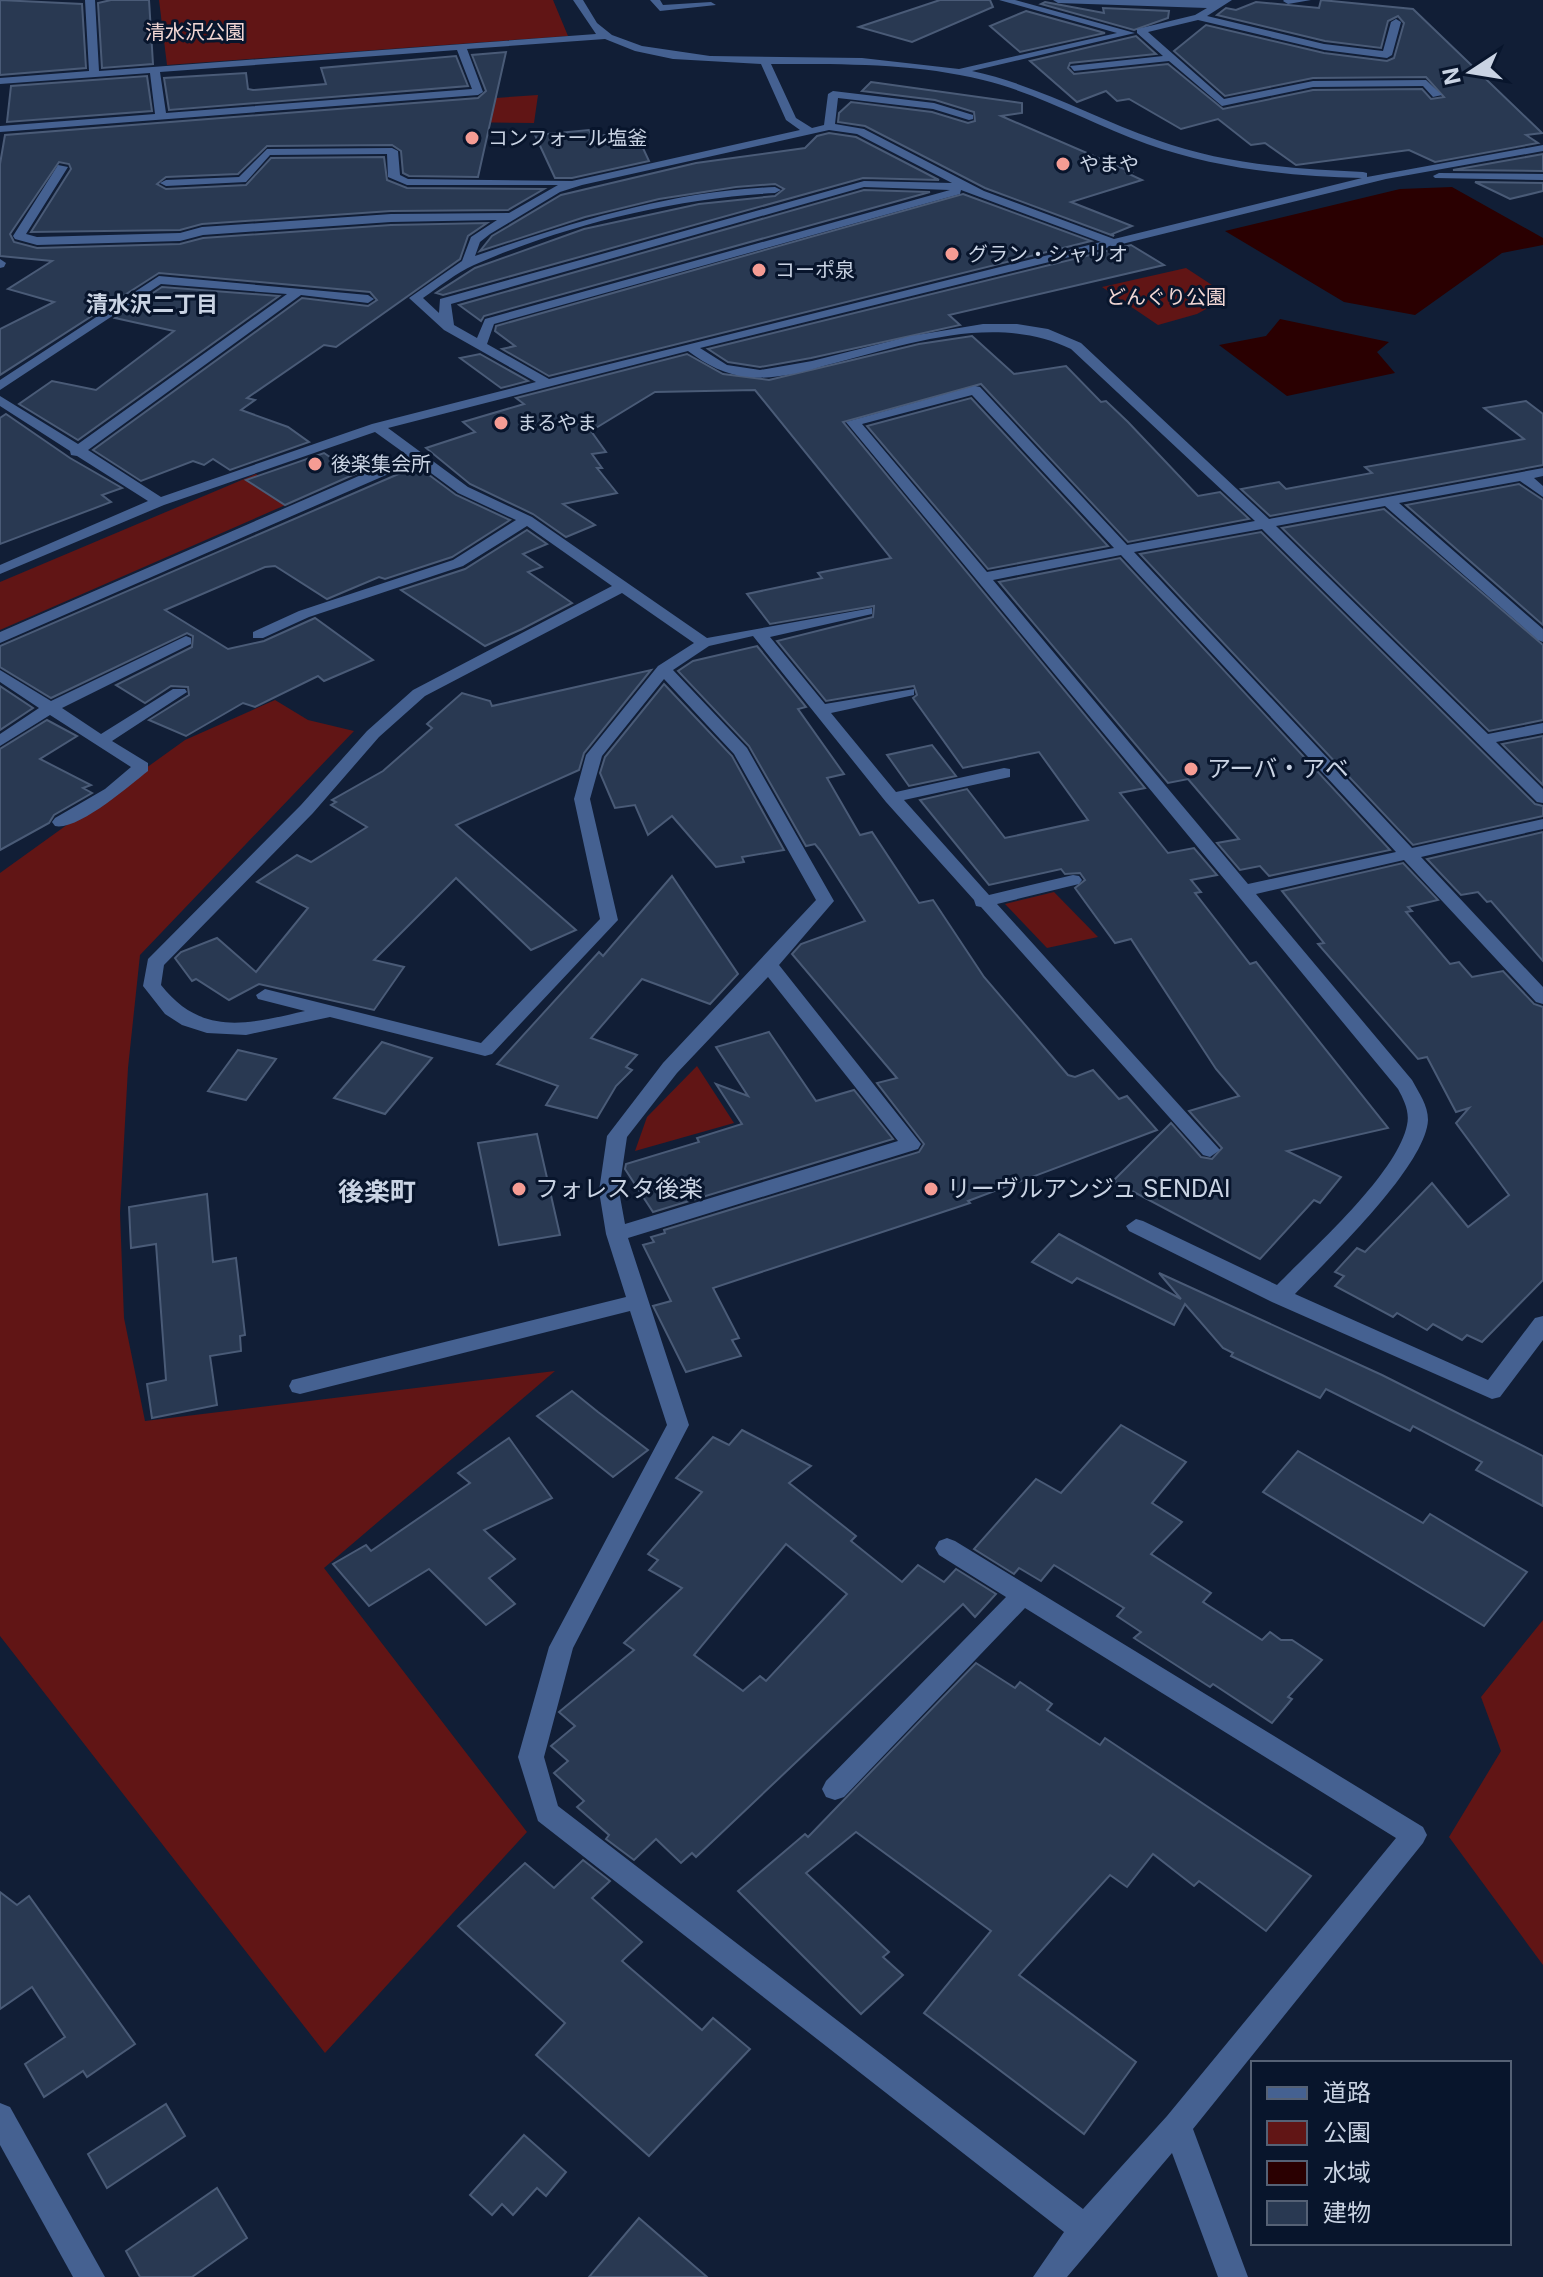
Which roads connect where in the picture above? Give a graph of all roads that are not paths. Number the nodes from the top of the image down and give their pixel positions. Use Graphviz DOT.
graph roads {
  1 [pos="90,0"];
  2 [pos="578,0"];
  3 [pos="655,0"];
  4 [pos="1025,0"];
  5 [pos="1058,0"];
  6 [pos="1306,0"];
  7 [pos="1008,1"];
  8 [pos="1288,1"];
  9 [pos="1223,2"];
  10 [pos="711,5"];
  11 [pos="1198,17"];
  12 [pos="1396,22"];
  13 [pos="1135,32"];
  14 [pos="607,36"];
  15 [pos="461,47"];
  16 [pos="1172,58"];
  17 [pos="765,61"];
  18 [pos="1074,68"];
  19 [pos="155,70"];
  20 [pos="959,71"];
  21 [pos="94,74"];
  22 [pos="0,81"];
  23 [pos="1437,95"];
  24 [pos="161,117"];
  25 [pos="969,117"];
  26 [pos="829,127"];
  27 [pos="0,129"];
  28 [pos="808,130"];
  29 [pos="1543,148"];
  30 [pos="62,167"];
  31 [pos="1386,176"];
  32 [pos="1537,177"];
  33 [pos="579,182"];
  34 [pos="166,183"];
  35 [pos="1543,186"];
  36 [pos="971,187"];
  37 [pos="775,190"];
  38 [pos="509,216"];
  39 [pos="1115,243"];
  40 [pos="467,263"];
  41 [pos="299,291"];
  42 [pos="368,299"];
  43 [pos="448,327"];
  44 [pos="481,344"];
  45 [pos="691,347"];
  46 [pos="548,384"];
  47 [pos="0,386"];
  48 [pos="0,400"];
  49 [pos="377,427"];
  50 [pos="76,452"];
  51 [pos="415,457"];
  52 [pos="1543,472"];
  53 [pos="1523,476"];
  54 [pos="1543,493"];
  55 [pos="1387,500"];
  56 [pos="159,502"];
  57 [pos="527,520"];
  58 [pos="1266,524"];
  59 [pos="1124,550"];
  60 [pos="4,564"];
  61 [pos="983,577"];
  62 [pos="621,587"];
  63 [pos="867,611"];
  64 [pos="258,635"];
  65 [pos="760,635"];
  66 [pos="1543,637"];
  67 [pos="0,638"];
  68 [pos="186,641"];
  69 [pos="704,643"];
  70 [pos="664,669"];
  71 [pos="0,675"];
  72 [pos="179,692"];
  73 [pos="908,692"];
  74 [pos="50,708"];
  75 [pos="820,710"];
  76 [pos="1543,728"];
  77 [pos="102,740"];
  78 [pos="1484,740"];
  79 [pos="0,741"];
  80 [pos="1004,773"];
  81 [pos="892,798"];
  82 [pos="1543,798"];
  83 [pos="61,822"];
  84 [pos="1543,824"];
  85 [pos="1409,855"];
  86 [pos="1073,880"];
  87 [pos="1243,891"];
  88 [pos="982,902"];
  89 [pos="769,965"];
  90 [pos="265,995"];
  91 [pos="1543,998"];
  92 [pos="327,1013"];
  93 [pos="1210,1150"];
  94 [pos="1136,1226"];
  95 [pos="616,1234"];
  96 [pos="1280,1296"];
  97 [pos="636,1302"];
  98 [pos="1543,1324"];
  99 [pos="300,1386"];
  100 [pos="947,1548"];
  101 [pos="1023,1595"];
  102 [pos="835,1789"];
  103 [pos="0,2117"];
  104 [pos="1177,2126"];
  105 [pos="1085,2229"];
  106 [pos="90,2277"];
  107 [pos="1048,2277"];
  108 [pos="1233,2277"];
  1 -- 21 [label="street"];
  2 -- 14 [label="street"];
  3 -- 10 [label="street"];
  4 -- 7 [label="street"];
  5 -- 9 [label="street"];
  6 -- 8 [label="street"];
  7 -- 13 [label="street"];
  9 -- 11 [label="street"];
  11 -- 12 [label="street"];
  11 -- 13 [label="street"];
  13 -- 16 [label="street"];
  13 -- 20 [label="street"];
  14 -- 15 [label="street"];
  14 -- 17 [label="street"];
  15 -- 19 [label="street"];
  15 -- 24 [label="street"];
  16 -- 18 [label="street"];
  16 -- 23 [label="street"];
  17 -- 20 [label="street"];
  17 -- 28 [label="street"];
  19 -- 21 [label="street"];
  19 -- 24 [label="street"];
  20 -- 31 [label="street"];
  21 -- 22 [label="street"];
  24 -- 27 [label="street"];
  25 -- 26 [label="street"];
  26 -- 28 [label="street"];
  26 -- 36 [label="street"];
  28 -- 33 [label="street"];
  29 -- 31 [label="street"];
  30 -- 38 [label="street"];
  31 -- 32 [label="street"];
  31 -- 39 [label="street"];
  32 -- 35 [label="street"];
  33 -- 34 [label="street"];
  33 -- 38 [label="street"];
  36 -- 39 [label="street"];
  36 -- 43 [label="street"];
  36 -- 44 [label="street"];
  37 -- 40 [label="street"];
  38 -- 40 [label="street"];
  39 -- 45 [label="street"];
  40 -- 43 [label="street"];
  41 -- 42 [label="street"];
  41 -- 47 [label="street"];
  41 -- 50 [label="street"];
  43 -- 44 [label="street"];
  44 -- 46 [label="street"];
  45 -- 46 [label="street"];
  45 -- 58 [label="street"];
  46 -- 49 [label="street"];
  48 -- 50 [label="street"];
  49 -- 51 [label="street"];
  49 -- 56 [label="street"];
  50 -- 56 [label="street"];
  51 -- 57 [label="street"];
  51 -- 67 [label="street"];
  52 -- 53 [label="street"];
  53 -- 54 [label="street"];
  53 -- 55 [label="street"];
  55 -- 58 [label="street"];
  55 -- 66 [label="street"];
  56 -- 60 [label="street"];
  57 -- 62 [label="street"];
  57 -- 64 [label="street"];
  58 -- 59 [label="street"];
  58 -- 78 [label="street"];
  59 -- 61 [label="street"];
  59 -- 61 [label="street"];
  59 -- 85 [label="street"];
  61 -- 87 [label="street"];
  62 -- 69 [label="street"];
  62 -- 92 [label="street"];
  63 -- 65 [label="street"];
  65 -- 69 [label="street"];
  65 -- 75 [label="street"];
  68 -- 74 [label="street"];
  69 -- 70 [label="street"];
  70 -- 89 [label="street"];
  70 -- 92 [label="street"];
  71 -- 74 [label="street"];
  72 -- 77 [label="street"];
  73 -- 75 [label="street"];
  74 -- 77 [label="street"];
  74 -- 79 [label="street"];
  75 -- 81 [label="street"];
  76 -- 78 [label="street"];
  77 -- 83 [label="street"];
  78 -- 82 [label="street"];
  80 -- 81 [label="street"];
  81 -- 88 [label="street"];
  84 -- 85 [label="street"];
  85 -- 87 [label="street"];
  85 -- 91 [label="street"];
  86 -- 88 [label="street"];
  87 -- 96 [label="street"];
  88 -- 93 [label="street"];
  89 -- 95 [label="street"];
  89 -- 95 [label="street"];
  90 -- 92 [label="street"];
  94 -- 96 [label="street"];
  95 -- 97 [label="street"];
  96 -- 98 [label="street"];
  97 -- 99 [label="street"];
  97 -- 105 [label="street"];
  100 -- 101 [label="street"];
  101 -- 102 [label="street"];
  101 -- 104 [label="street"];
  103 -- 106 [label="street"];
  104 -- 105 [label="street"];
  104 -- 108 [label="street"];
  105 -- 107 [label="street"];
}
